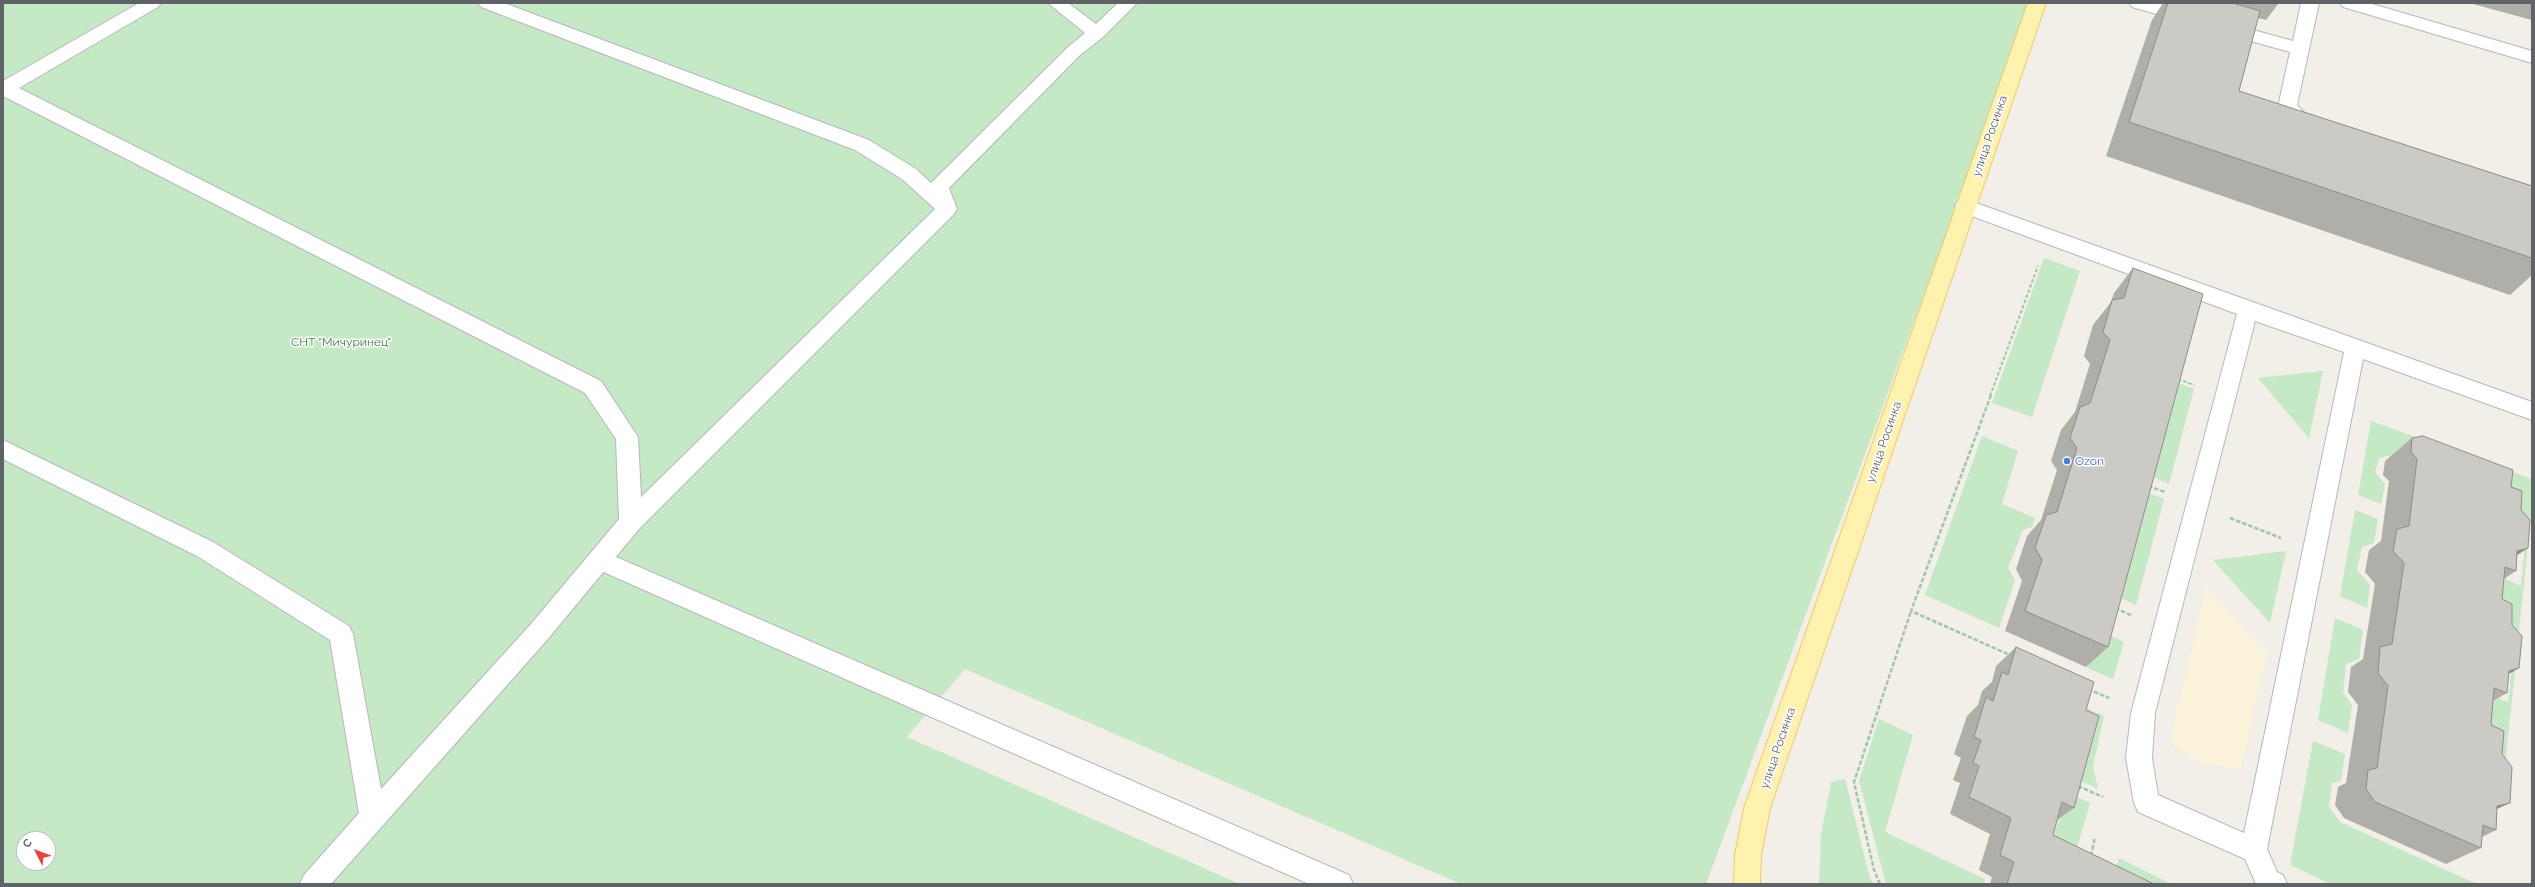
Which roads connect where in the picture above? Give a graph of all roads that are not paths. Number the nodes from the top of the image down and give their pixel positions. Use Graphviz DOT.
graph roads {
  1 [pos="152,3"];
  2 [pos="487,3"];
  3 [pos="1057,3"];
  4 [pos="1128,3"];
  5 [pos="2037,3"];
  6 [pos="2138,3"];
  7 [pos="2310,3"];
  8 [pos="2349,3"];
  9 [pos="1097,33"];
  10 [pos="2300,49"];
  11 [pos="2532,57"];
  12 [pos="3,88"];
  13 [pos="2326,135"];
  14 [pos="1965,206"];
  15 [pos="947,209"];
  16 [pos="2248,310"];
  17 [pos="2355,348"];
  18 [pos="2532,411"];
  19 [pos="3,449"];
  20 [pos="631,522"];
  21 [pos="600,560"];
  22 [pos="373,819"];
  23 [pos="2254,850"];
  24 [pos="313,884"];
  25 [pos="1340,884"];
  26 [pos="1747,884"];
  27 [pos="2274,884"];
  1 -- 12 [label="street"];
  2 -- 15 [label="street"];
  3 -- 9 [label="street"];
  4 -- 9 [label="street"];
  5 -- 14 [label="main road, улица Росинка"];
  6 -- 10 [label="street"];
  7 -- 10 [label="street"];
  8 -- 11 [label="street"];
  9 -- 15 [label="street"];
  10 -- 13 [label="street"];
  12 -- 20 [label="street"];
  14 -- 16 [label="street"];
  14 -- 26 [label="main road, улица Росинка"];
  15 -- 20 [label="street"];
  16 -- 17 [label="street"];
  16 -- 23 [label="street"];
  17 -- 18 [label="street"];
  17 -- 23 [label="street"];
  19 -- 22 [label="street"];
  20 -- 21 [label="street"];
  21 -- 22 [label="street"];
  21 -- 25 [label="street"];
  22 -- 24 [label="street"];
  23 -- 27 [label="street"];
}
